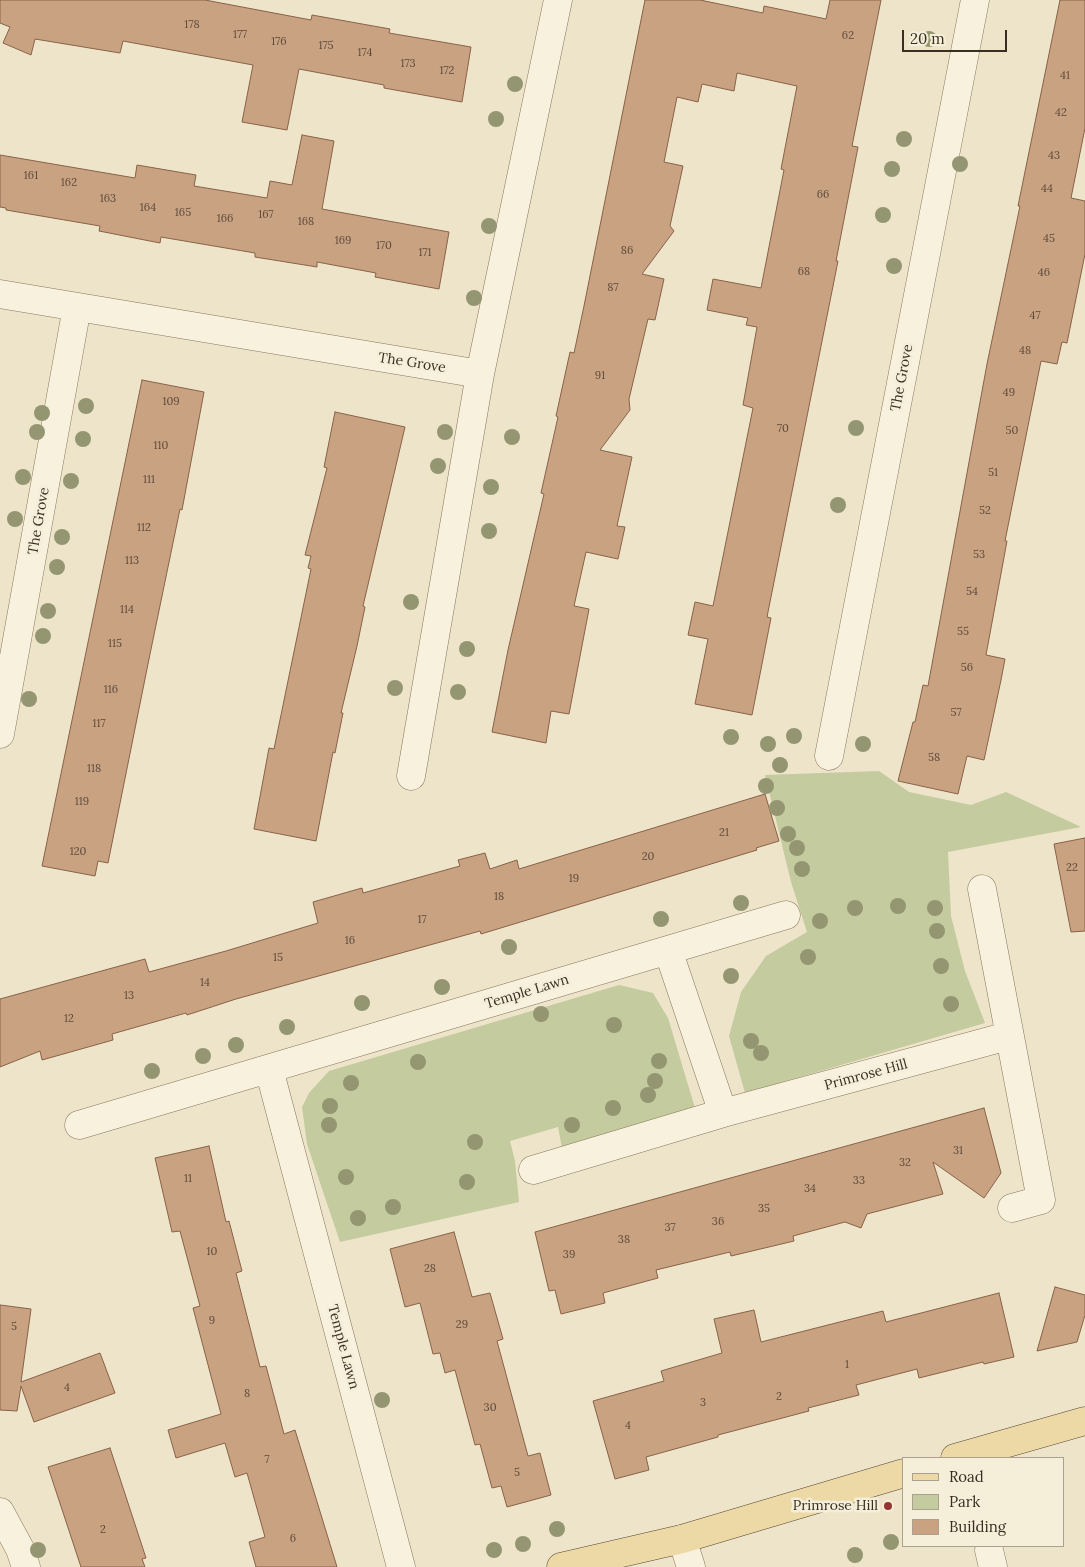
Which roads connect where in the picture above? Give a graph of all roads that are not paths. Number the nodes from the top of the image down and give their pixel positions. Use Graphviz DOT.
graph roads {
  1 [pos="558,0"];
  2 [pos="975,0"];
  3 [pos="0,294"];
  4 [pos="77,307"];
  5 [pos="480,374"];
  6 [pos="0,734"];
  7 [pos="829,756"];
  8 [pos="411,776"];
  9 [pos="982,889"];
  10 [pos="786,915"];
  11 [pos="668,950"];
  12 [pos="1008,1036"];
  13 [pos="269,1069"];
  14 [pos="724,1114"];
  15 [pos="79,1125"];
  16 [pos="533,1170"];
  17 [pos="1012,1208"];
  18 [pos="1085,1421"];
  19 [pos="958,1457"];
  20 [pos="902,1474"];
  21 [pos="0,1512"];
  22 [pos="682,1539"];
  23 [pos="26,1567"];
  24 [pos="401,1567"];
  25 [pos="562,1567"];
  26 [pos="691,1567"];
  1 -- 5 [label="street"];
  2 -- 7 [label="street, The Grove"];
  3 -- 4 [label="street, The Grove"];
  4 -- 5 [label="street, The Grove"];
  4 -- 6 [label="street, The Grove"];
  5 -- 8 [label="street"];
  9 -- 12 [label="street"];
  10 -- 11 [label="street, Temple Lawn"];
  11 -- 13 [label="street, Temple Lawn"];
  11 -- 14 [label="street"];
  12 -- 14 [label="street, Primrose Hill"];
  12 -- 17 [label="street"];
  13 -- 15 [label="street, Temple Lawn"];
  13 -- 24 [label="street, Temple Lawn"];
  14 -- 16 [label="street, Primrose Hill"];
  18 -- 19 [label="main road"];
  20 -- 22 [label="main road"];
  21 -- 23 [label="street"];
  22 -- 25 [label="main road"];
  22 -- 26 [label="street"];
}
